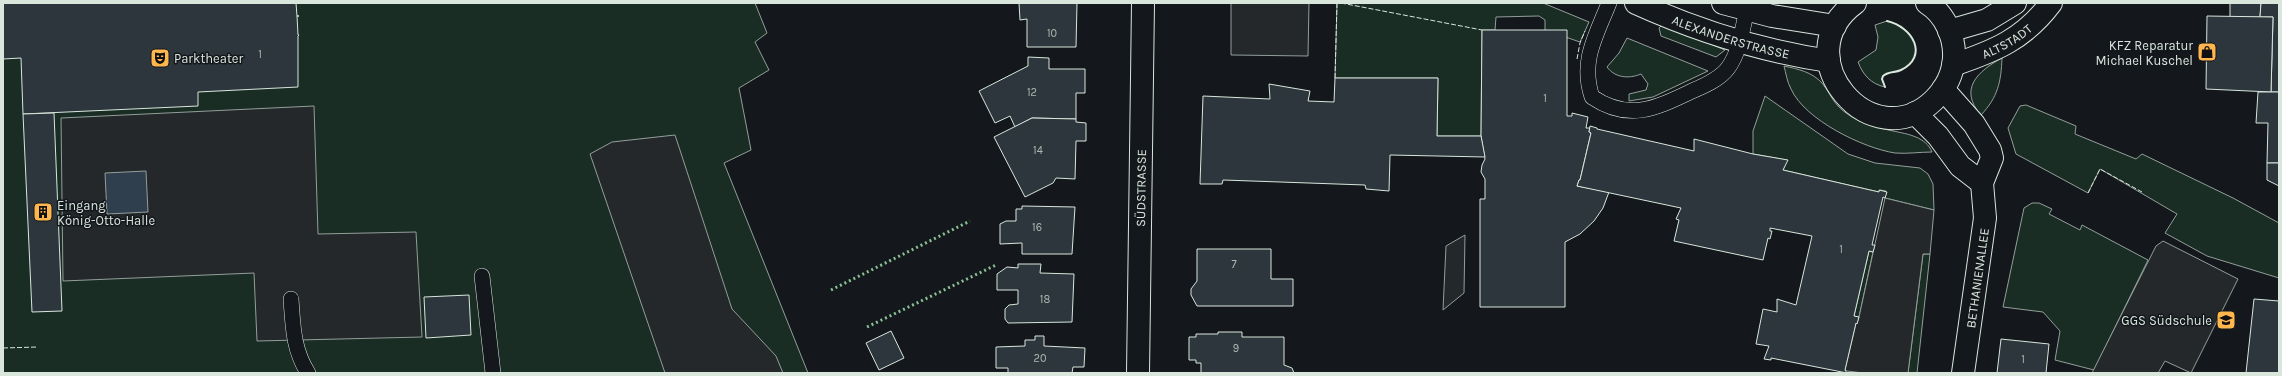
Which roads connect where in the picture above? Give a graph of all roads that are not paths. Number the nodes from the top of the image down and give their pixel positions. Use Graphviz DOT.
graph roads {
  1 [pos="1143,3"];
  2 [pos="1609,3"];
  3 [pos="1636,3"];
  4 [pos="1723,3"];
  5 [pos="1856,3"];
  6 [pos="1927,3"];
  7 [pos="2015,3"];
  8 [pos="2052,3"];
  9 [pos="1747,10"];
  10 [pos="1835,26"];
  11 [pos="1949,31"];
  12 [pos="1739,42"];
  13 [pos="1829,61"];
  14 [pos="1953,65"];
  15 [pos="1943,90"];
  16 [pos="1915,113"];
  17 [pos="1982,183"];
  18 [pos="482,276"];
  19 [pos="291,299"];
  20 [pos="308,373"];
  21 [pos="493,373"];
  22 [pos="1138,373"];
  23 [pos="1963,373"];
  1 -- 22 [label="street, SÜDSTRASSE"];
  2 -- 12 [label="lane"];
  3 -- 12 [label="street, ALEXANDERSTRASSE"];
  4 -- 9 [label="street"];
  5 -- 10 [label="street"];
  6 -- 11 [label="street"];
  7 -- 11 [label="street, ALTSTADT"];
  8 -- 14 [label="street, ALTSTADT"];
  9 -- 10 [label="street"];
  9 -- 12 [label="lane"];
  10 -- 13 [label="street"];
  11 -- 14 [label="street"];
  12 -- 13 [label="street, ALEXANDERSTRASSE"];
  13 -- 16 [label="street"];
  14 -- 15 [label="street"];
  15 -- 16 [label="street"];
  15 -- 17 [label="street"];
  16 -- 17 [label="street"];
  17 -- 23 [label="street, BETHANIENALLEE"];
  18 -- 21 [label="lane"];
  19 -- 20 [label="lane"];
}
